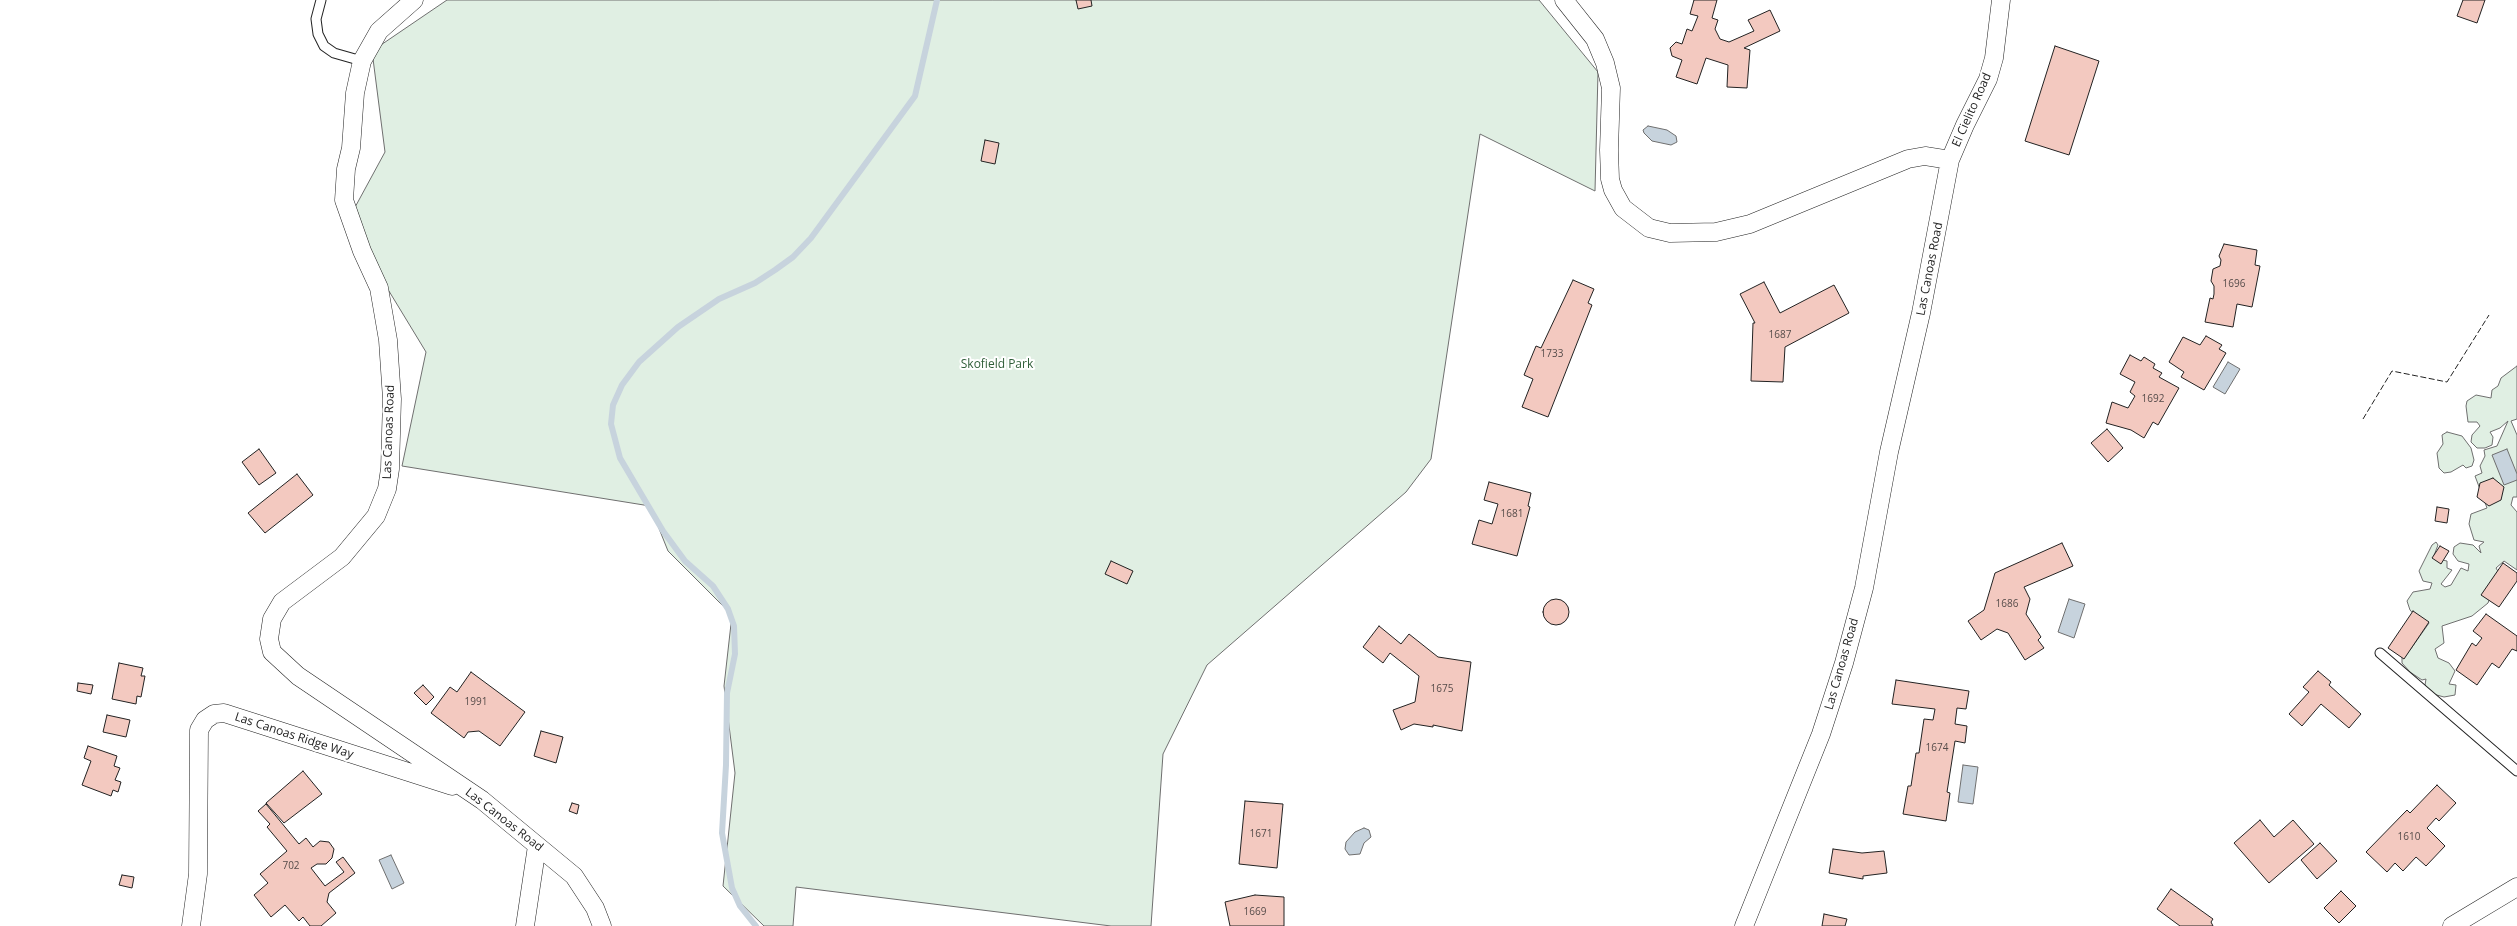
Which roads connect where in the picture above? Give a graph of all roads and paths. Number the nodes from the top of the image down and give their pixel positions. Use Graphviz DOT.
graph roads {
  1 [pos="321,0"];
  2 [pos="414,0"];
  3 [pos="1564,0"];
  4 [pos="2001,0"];
  5 [pos="362,61"];
  6 [pos="1950,160"];
  7 [pos="2380,653"];
  8 [pos="2517,771"];
  9 [pos="469,792"];
  10 [pos="537,846"];
  11 [pos="2517,887"];
  12 [pos="191,926"];
  13 [pos="525,926"];
  14 [pos="602,926"];
  15 [pos="1744,926"];
  16 [pos="2452,926"];
  1 -- 5 [label="lane"];
  2 -- 5 [label="street, Las Canoas Road"];
  3 -- 6 [label="street"];
  4 -- 6 [label="street, El Cielito Road"];
  5 -- 9 [label="street, Las Canoas Road"];
  6 -- 15 [label="street, Las Canoas Road"];
  7 -- 8 [label="lane"];
  9 -- 10 [label="street, Las Canoas Road"];
  9 -- 12 [label="street, Las Canoas Ridge Way"];
  10 -- 13 [label="street"];
  10 -- 14 [label="street, Las Canoas Road"];
  11 -- 16 [label="street"];
}
